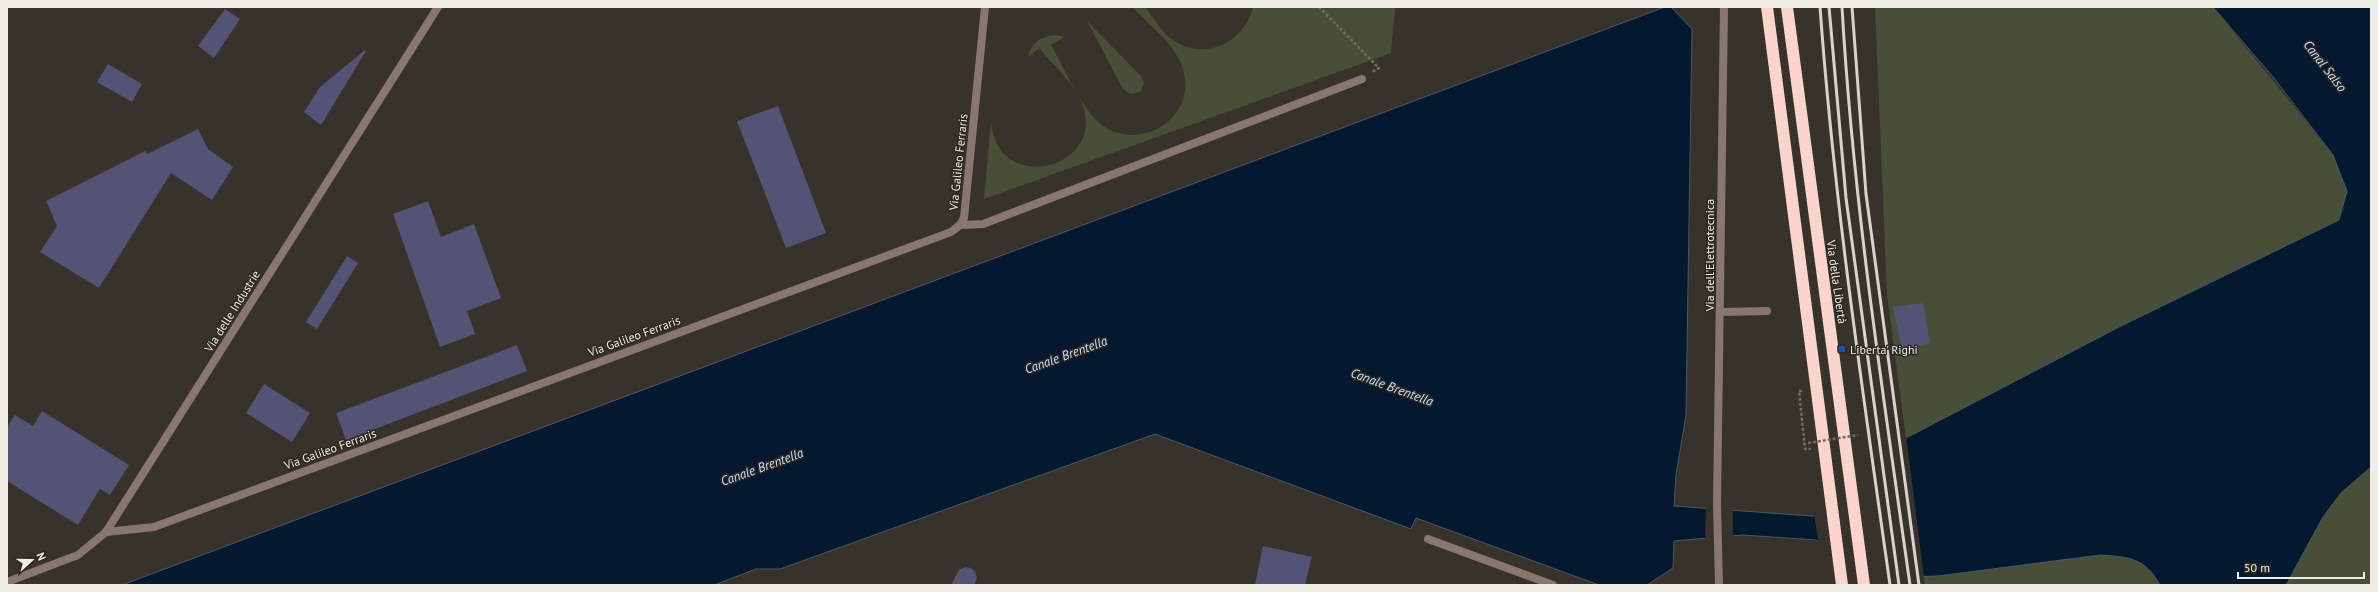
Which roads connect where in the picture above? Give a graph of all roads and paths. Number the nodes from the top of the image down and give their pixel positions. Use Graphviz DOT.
graph roads {
  1 [pos="438,7"];
  2 [pos="985,7"];
  3 [pos="1319,7"];
  4 [pos="1724,7"];
  5 [pos="1767,7"];
  6 [pos="1787,7"];
  7 [pos="1370,60"];
  8 [pos="1362,79"];
  9 [pos="960,225"];
  10 [pos="1767,311"];
  11 [pos="1721,312"];
  12 [pos="1858,435"];
  13 [pos="1808,443"];
  14 [pos="106,532"];
  15 [pos="1428,539"];
  16 [pos="7,582"];
  17 [pos="1553,585"];
  18 [pos="1719,585"];
  19 [pos="1842,585"];
  20 [pos="1864,585"];
  1 -- 14 [label="street, Via delle Industrie"];
  2 -- 9 [label="street, Via Galileo Ferraris"];
  3 -- 7 [label="path"];
  4 -- 11 [label="street, Via dell'Elettrotecnica"];
  5 -- 19 [label="highway"];
  6 -- 20 [label="highway, Via della Libertà"];
  8 -- 9 [label="street"];
  9 -- 14 [label="street, Via Galileo Ferraris"];
  10 -- 11 [label="street"];
  11 -- 18 [label="street, Via dell'Elettrotecnica"];
  12 -- 13 [label="path, bridge"];
  14 -- 16 [label="street, Via delle Industrie"];
  15 -- 17 [label="street"];
}
